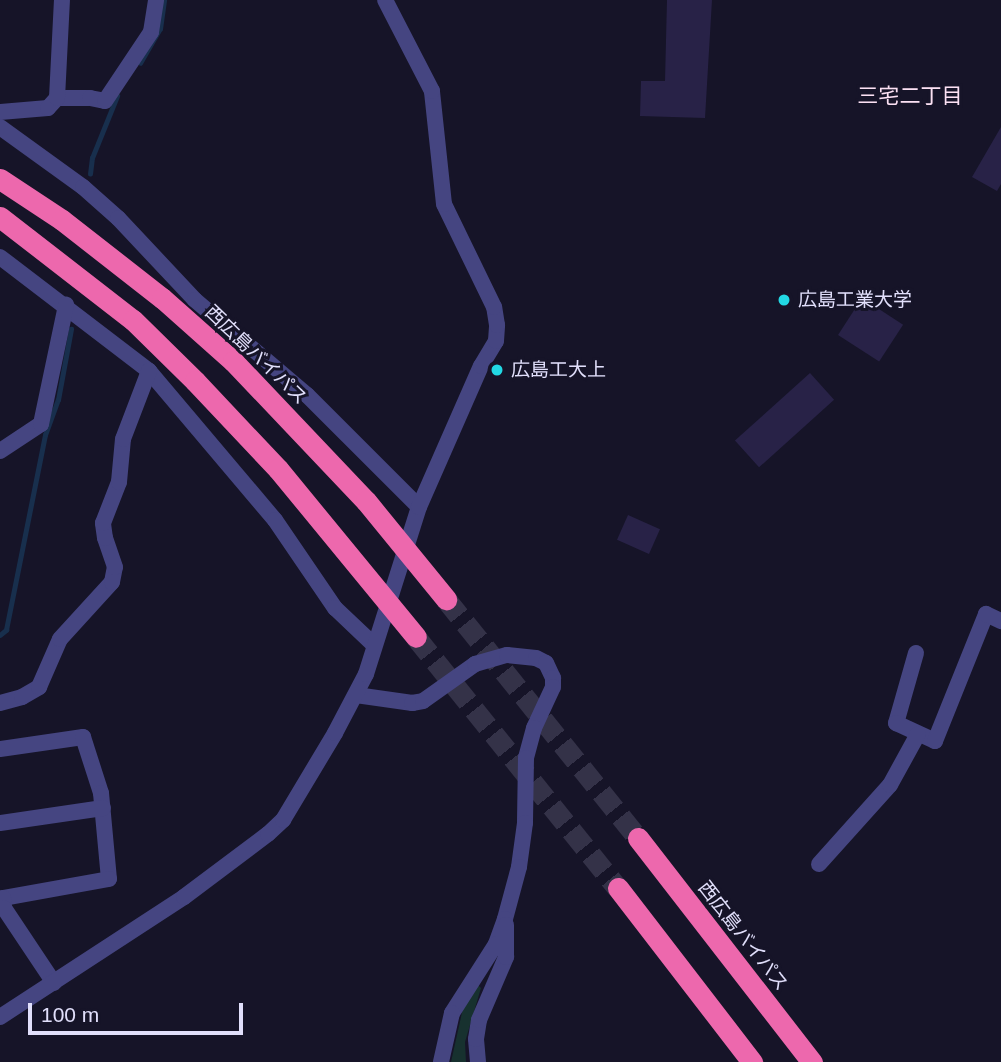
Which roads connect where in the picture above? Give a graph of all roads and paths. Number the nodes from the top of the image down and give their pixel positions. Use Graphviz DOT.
graph roads {
  1 [pos="62,0"];
  2 [pos="156,0"];
  3 [pos="385,0"];
  4 [pos="57,98"];
  5 [pos="0,112"];
  6 [pos="0,127"];
  7 [pos="0,179"];
  8 [pos="0,217"];
  9 [pos="0,257"];
  10 [pos="66,305"];
  11 [pos="149,371"];
  12 [pos="0,451"];
  13 [pos="419,507"];
  14 [pos="446,600"];
  15 [pos="1001,621"];
  16 [pos="416,637"];
  17 [pos="374,645"];
  18 [pos="916,653"];
  19 [pos="356,695"];
  20 [pos="0,703"];
  21 [pos="918,734"];
  22 [pos="0,749"];
  23 [pos="103,808"];
  24 [pos="0,824"];
  25 [pos="638,838"];
  26 [pos="818,864"];
  27 [pos="618,888"];
  28 [pos="505,919"];
  29 [pos="54,983"];
  30 [pos="0,1017"];
  31 [pos="441,1062"];
  32 [pos="478,1062"];
  33 [pos="752,1062"];
  34 [pos="812,1062"];
  1 -- 4 [label="street"];
  2 -- 4 [label="street"];
  3 -- 13 [label="street"];
  4 -- 5 [label="street"];
  6 -- 13 [label="street"];
  7 -- 14 [label="highway, 西広島バイパス"];
  8 -- 16 [label="highway"];
  9 -- 10 [label="street"];
  10 -- 11 [label="street"];
  10 -- 12 [label="street"];
  11 -- 17 [label="street"];
  11 -- 20 [label="street"];
  13 -- 17 [label="street"];
  15 -- 21 [label="street"];
  17 -- 19 [label="street"];
  18 -- 21 [label="street"];
  19 -- 28 [label="street"];
  19 -- 29 [label="street"];
  21 -- 26 [label="street"];
  22 -- 23 [label="street"];
  23 -- 24 [label="street"];
  23 -- 29 [label="street"];
  25 -- 34 [label="highway, 西広島バイパス"];
  27 -- 33 [label="highway"];
  28 -- 31 [label="street"];
  28 -- 32 [label="street"];
  29 -- 30 [label="street"];
}
